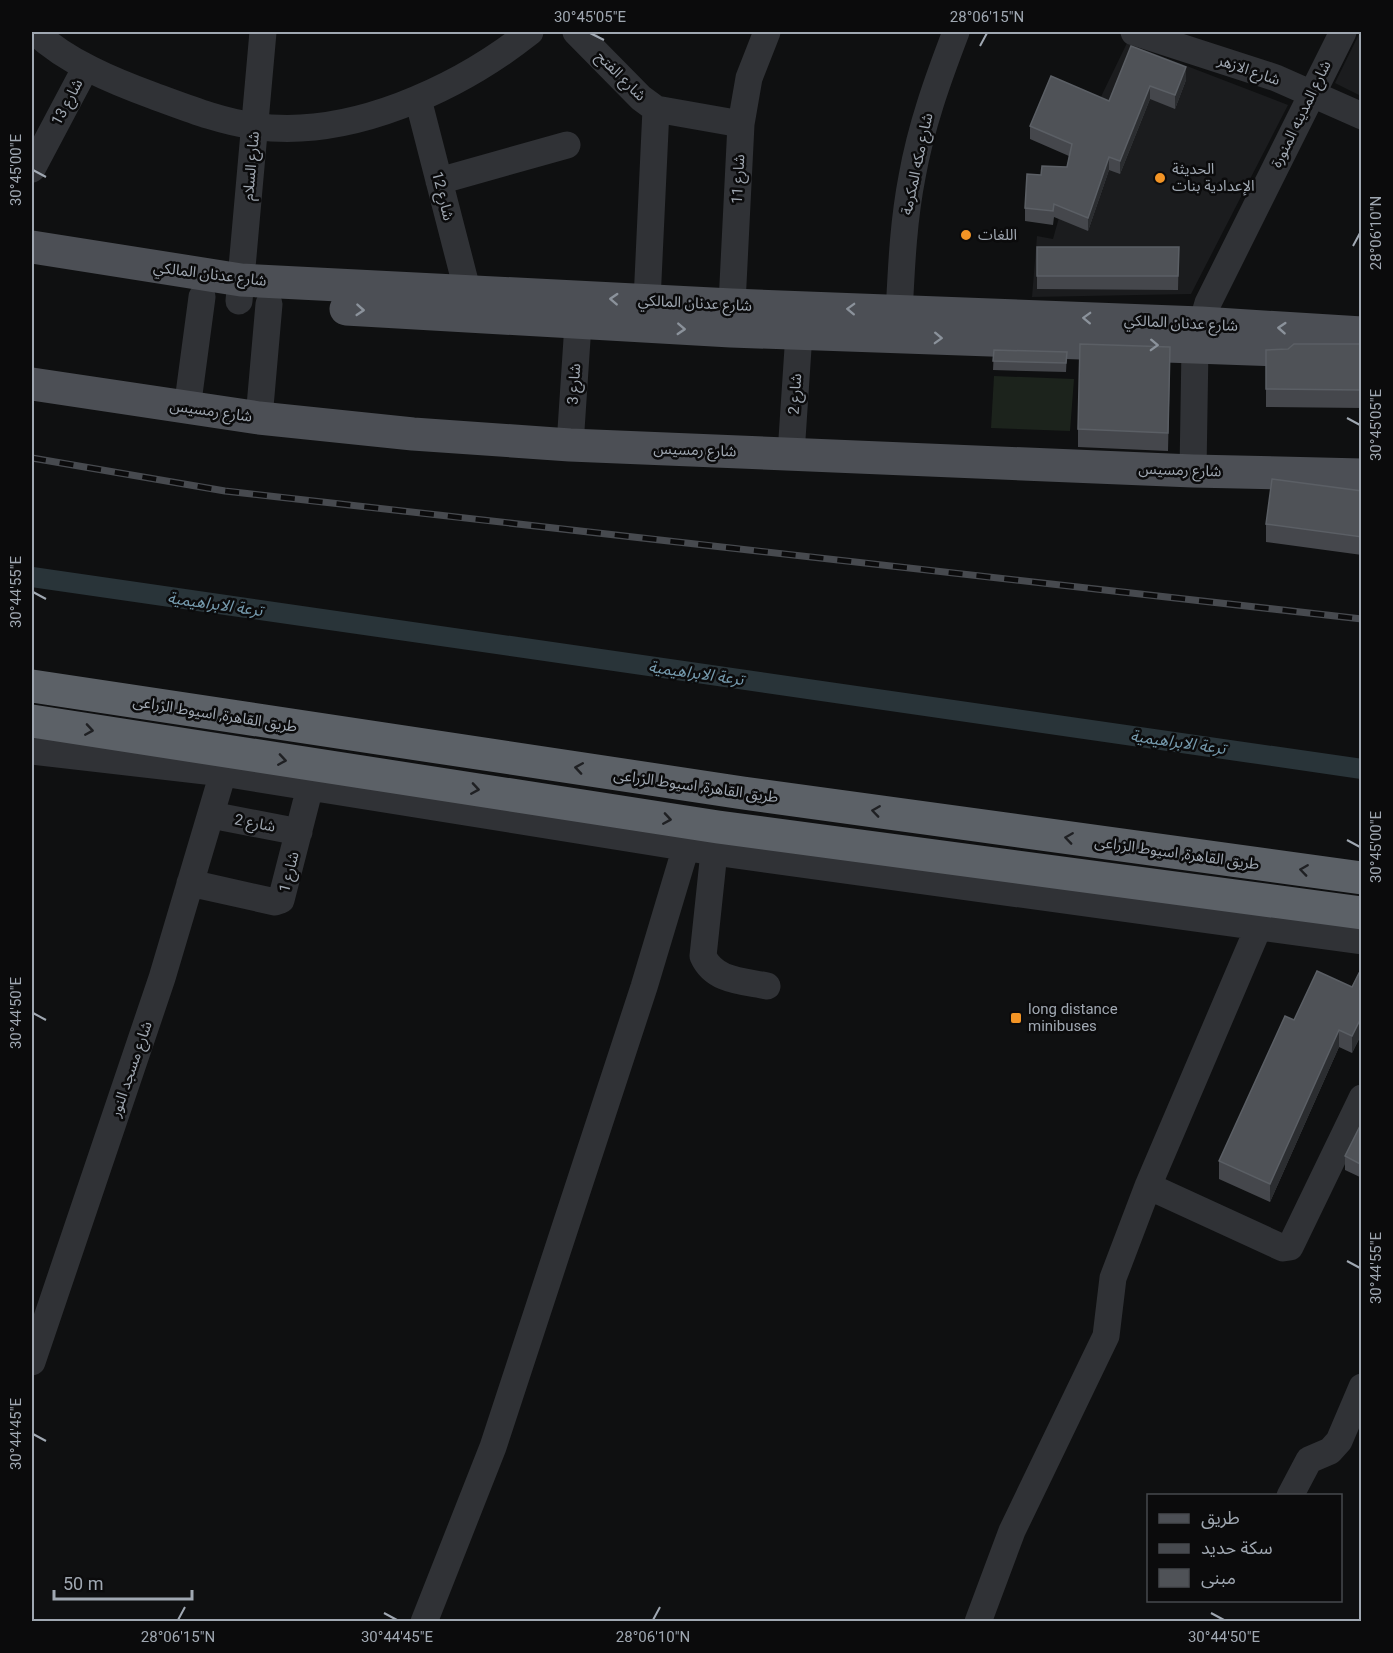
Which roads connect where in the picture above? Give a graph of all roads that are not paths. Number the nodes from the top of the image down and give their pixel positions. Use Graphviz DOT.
graph roads {
  1 [pos="35,32"];
  2 [pos="263,32"];
  3 [pos="530,32"];
  4 [pos="576,32"];
  5 [pos="767,32"];
  6 [pos="956,32"];
  7 [pos="1137,32"];
  8 [pos="1343,32"];
  9 [pos="86,67"];
  10 [pos="1312,93"];
  11 [pos="418,99"];
  12 [pos="657,110"];
  13 [pos="1362,116"];
  14 [pos="741,124"];
  15 [pos="255,126"];
  16 [pos="567,145"];
  17 [pos="32,166"];
  18 [pos="439,181"];
  19 [pos="32,247"];
  20 [pos="32,269"];
  21 [pos="468,293"];
  22 [pos="250,295"];
  23 [pos="202,297"];
  24 [pos="647,301"];
  25 [pos="731,318"];
  26 [pos="578,324"];
  27 [pos="899,324"];
  28 [pos="799,333"];
  29 [pos="1362,333"];
  30 [pos="1198,335"];
  31 [pos="1362,353"];
  32 [pos="32,384"];
  33 [pos="188,409"];
  34 [pos="259,418"];
  35 [pos="570,445"];
  36 [pos="791,454"];
  37 [pos="1193,471"];
  38 [pos="1362,475"];
  39 [pos="32,686"];
  40 [pos="32,721"];
  41 [pos="32,751"];
  42 [pos="224,773"];
  43 [pos="310,787"];
  44 [pos="723,790"];
  45 [pos="211,815"];
  46 [pos="299,832"];
  47 [pos="706,842"];
  48 [pos="1362,878"];
  49 [pos="190,883"];
  50 [pos="1362,913"];
  51 [pos="1264,914"];
  52 [pos="1362,941"];
  53 [pos="767,986"];
  54 [pos="1362,1098"];
  55 [pos="1148,1186"];
  56 [pos="32,1362"];
  57 [pos="1362,1387"];
  58 [pos="1291,1494"];
  59 [pos="424,1622"];
  60 [pos="978,1622"];
  1 -- 9 [label="street"];
  2 -- 15 [label="street, شارع السلام"];
  3 -- 11 [label="street"];
  4 -- 12 [label="street, شارع الفتح"];
  5 -- 14 [label="street, شارع 11"];
  6 -- 27 [label="street, شارع مكه المكرمة"];
  7 -- 10 [label="street, شارع الازهر"];
  8 -- 10 [label="street, شارع المدينه المنورة"];
  9 -- 15 [label="street"];
  9 -- 17 [label="street, شارع 13"];
  10 -- 13 [label="street, شارع الازهر"];
  10 -- 30 [label="street, شارع المدينه المنورة"];
  11 -- 15 [label="street"];
  11 -- 18 [label="street, شارع 12"];
  12 -- 14 [label="street, شارع الفتح"];
  12 -- 24 [label="street"];
  14 -- 25 [label="street, شارع 11"];
  15 -- 22 [label="street, شارع السلام"];
  16 -- 18 [label="street"];
  18 -- 21 [label="street, شارع 12"];
  19 -- 22 [label="main road, شارع عدنان المالكي"];
  20 -- 23 [label="main road, شارع عدنان المالكي"];
  21 -- 22 [label="main road, شارع عدنان المالكي"];
  24 -- 21 [label="main road, شارع عدنان المالكي, one-way"];
  22 -- 23 [label="main road, شارع عدنان المالكي"];
  22 -- 26 [label="main road, شارع عدنان المالكي, one-way"];
  22 -- 34 [label="street, شارع السلام"];
  23 -- 33 [label="street"];
  24 -- 25 [label="main road, شارع عدنان المالكي"];
  26 -- 25 [label="main road, شارع عدنان المالكي, one-way"];
  27 -- 25 [label="main road, شارع عدنان المالكي, one-way"];
  25 -- 28 [label="main road, شارع عدنان المالكي"];
  26 -- 35 [label="street, شارع 3"];
  27 -- 28 [label="main road, شارع عدنان المالكي"];
  27 -- 30 [label="main road, شارع عدنان المالكي"];
  28 -- 36 [label="street, شارع 2"];
  29 -- 30 [label="main road, شارع عدنان المالكي, one-way"];
  30 -- 31 [label="main road, شارع عدنان المالكي"];
  30 -- 37 [label="street, شارع المدينه المنورة"];
  32 -- 33 [label="main road, شارع رمسيس"];
  33 -- 34 [label="main road, شارع رمسيس"];
  34 -- 35 [label="main road, شارع رمسيس"];
  35 -- 36 [label="main road, شارع رمسيس"];
  36 -- 37 [label="main road, شارع رمسيس"];
  37 -- 38 [label="main road, شارع رمسيس"];
  44 -- 39 [label="highway, طريق القاهرة, اسيوط الزراعى, one-way"];
  40 -- 47 [label="highway, one-way"];
  41 -- 42 [label="street"];
  42 -- 43 [label="street"];
  42 -- 45 [label="street, شارع مسجد النور"];
  43 -- 46 [label="street, شارع 1"];
  43 -- 47 [label="street"];
  44 -- 47 [label="highway"];
  48 -- 44 [label="highway, طريق القاهرة, اسيوط الزراعى, one-way"];
  45 -- 46 [label="street, شارع 2"];
  45 -- 49 [label="street, شارع مسجد النور"];
  46 -- 49 [label="street, شارع 1"];
  47 -- 51 [label="highway"];
  47 -- 53 [label="street"];
  47 -- 59 [label="street"];
  49 -- 56 [label="street, شارع مسجد النور"];
  50 -- 51 [label="highway"];
  51 -- 52 [label="street"];
  51 -- 55 [label="street"];
  54 -- 55 [label="street"];
  55 -- 60 [label="street"];
  57 -- 58 [label="street"];
}
